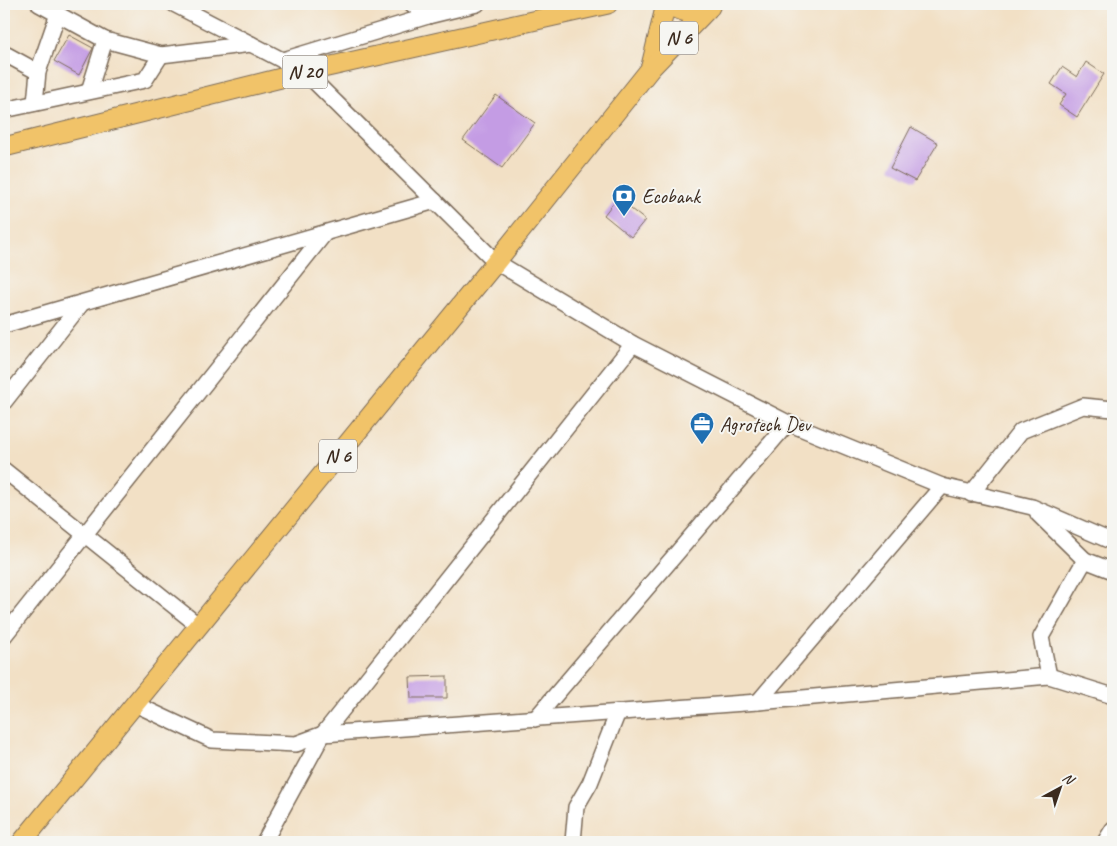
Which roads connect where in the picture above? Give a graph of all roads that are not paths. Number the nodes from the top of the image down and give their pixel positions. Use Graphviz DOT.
graph roads {
  1 [pos="39,4"];
  2 [pos="174,4"];
  3 [pos="412,4"];
  4 [pos="477,4"];
  5 [pos="608,4"];
  6 [pos="666,4"];
  7 [pos="712,6"];
  8 [pos="558,10"];
  9 [pos="58,14"];
  10 [pos="428,16"];
  11 [pos="105,40"];
  12 [pos="251,44"];
  13 [pos="5,53"];
  14 [pos="161,55"];
  15 [pos="283,60"];
  16 [pos="651,68"];
  17 [pos="38,72"];
  18 [pos="306,72"];
  19 [pos="89,91"];
  20 [pos="35,103"];
  21 [pos="4,110"];
  22 [pos="4,147"];
  23 [pos="435,201"];
  24 [pos="325,233"];
  25 [pos="496,262"];
  26 [pos="82,303"];
  27 [pos="4,325"];
  28 [pos="633,344"];
  29 [pos="4,402"];
  30 [pos="1113,409"];
  31 [pos="788,422"];
  32 [pos="4,470"];
  33 [pos="942,486"];
  34 [pos="971,494"];
  35 [pos="1032,507"];
  36 [pos="85,534"];
  37 [pos="1113,542"];
  38 [pos="1084,560"];
  39 [pos="1113,571"];
  40 [pos="199,626"];
  41 [pos="4,636"];
  42 [pos="1049,676"];
  43 [pos="1113,696"];
  44 [pos="758,702"];
  45 [pos="135,704"];
  46 [pos="618,712"];
  47 [pos="535,719"];
  48 [pos="323,734"];
  49 [pos="1113,829"];
  50 [pos="22,842"];
  51 [pos="264,842"];
  52 [pos="572,842"];
  53 [pos="1105,842"];
  1 -- 9 [label="street"];
  2 -- 12 [label="street"];
  3 -- 10 [label="street"];
  4 -- 10 [label="street"];
  5 -- 8 [label="main road, N 20"];
  6 -- 7 [label="main road"];
  6 -- 16 [label="main road, N 6"];
  7 -- 16 [label="main road, N 6"];
  8 -- 18 [label="main road, N 20"];
  9 -- 11 [label="street"];
  9 -- 17 [label="street"];
  10 -- 15 [label="street"];
  11 -- 14 [label="street"];
  11 -- 19 [label="street"];
  12 -- 14 [label="street"];
  12 -- 15 [label="street"];
  13 -- 17 [label="street"];
  14 -- 19 [label="street"];
  15 -- 18 [label="street"];
  16 -- 25 [label="main road, N 6"];
  17 -- 20 [label="street"];
  18 -- 22 [label="main road, N 20"];
  18 -- 23 [label="street"];
  19 -- 20 [label="street"];
  20 -- 21 [label="street"];
  23 -- 24 [label="street"];
  23 -- 25 [label="street"];
  24 -- 26 [label="street"];
  24 -- 36 [label="street"];
  25 -- 28 [label="street"];
  25 -- 40 [label="main road, N 6"];
  26 -- 27 [label="street"];
  26 -- 29 [label="street"];
  28 -- 31 [label="street"];
  28 -- 48 [label="street"];
  30 -- 34 [label="street"];
  31 -- 33 [label="street"];
  31 -- 47 [label="street"];
  32 -- 36 [label="street"];
  33 -- 34 [label="street"];
  33 -- 44 [label="street"];
  34 -- 35 [label="street"];
  35 -- 37 [label="street"];
  35 -- 38 [label="street"];
  36 -- 40 [label="street"];
  36 -- 41 [label="street"];
  38 -- 39 [label="street"];
  38 -- 42 [label="street"];
  40 -- 45 [label="main road, N 6"];
  42 -- 43 [label="street"];
  42 -- 44 [label="street"];
  44 -- 46 [label="street"];
  45 -- 48 [label="street"];
  45 -- 50 [label="main road, N 6"];
  46 -- 47 [label="street"];
  46 -- 52 [label="street"];
  47 -- 48 [label="street"];
  48 -- 51 [label="street"];
  49 -- 53 [label="street"];
}
